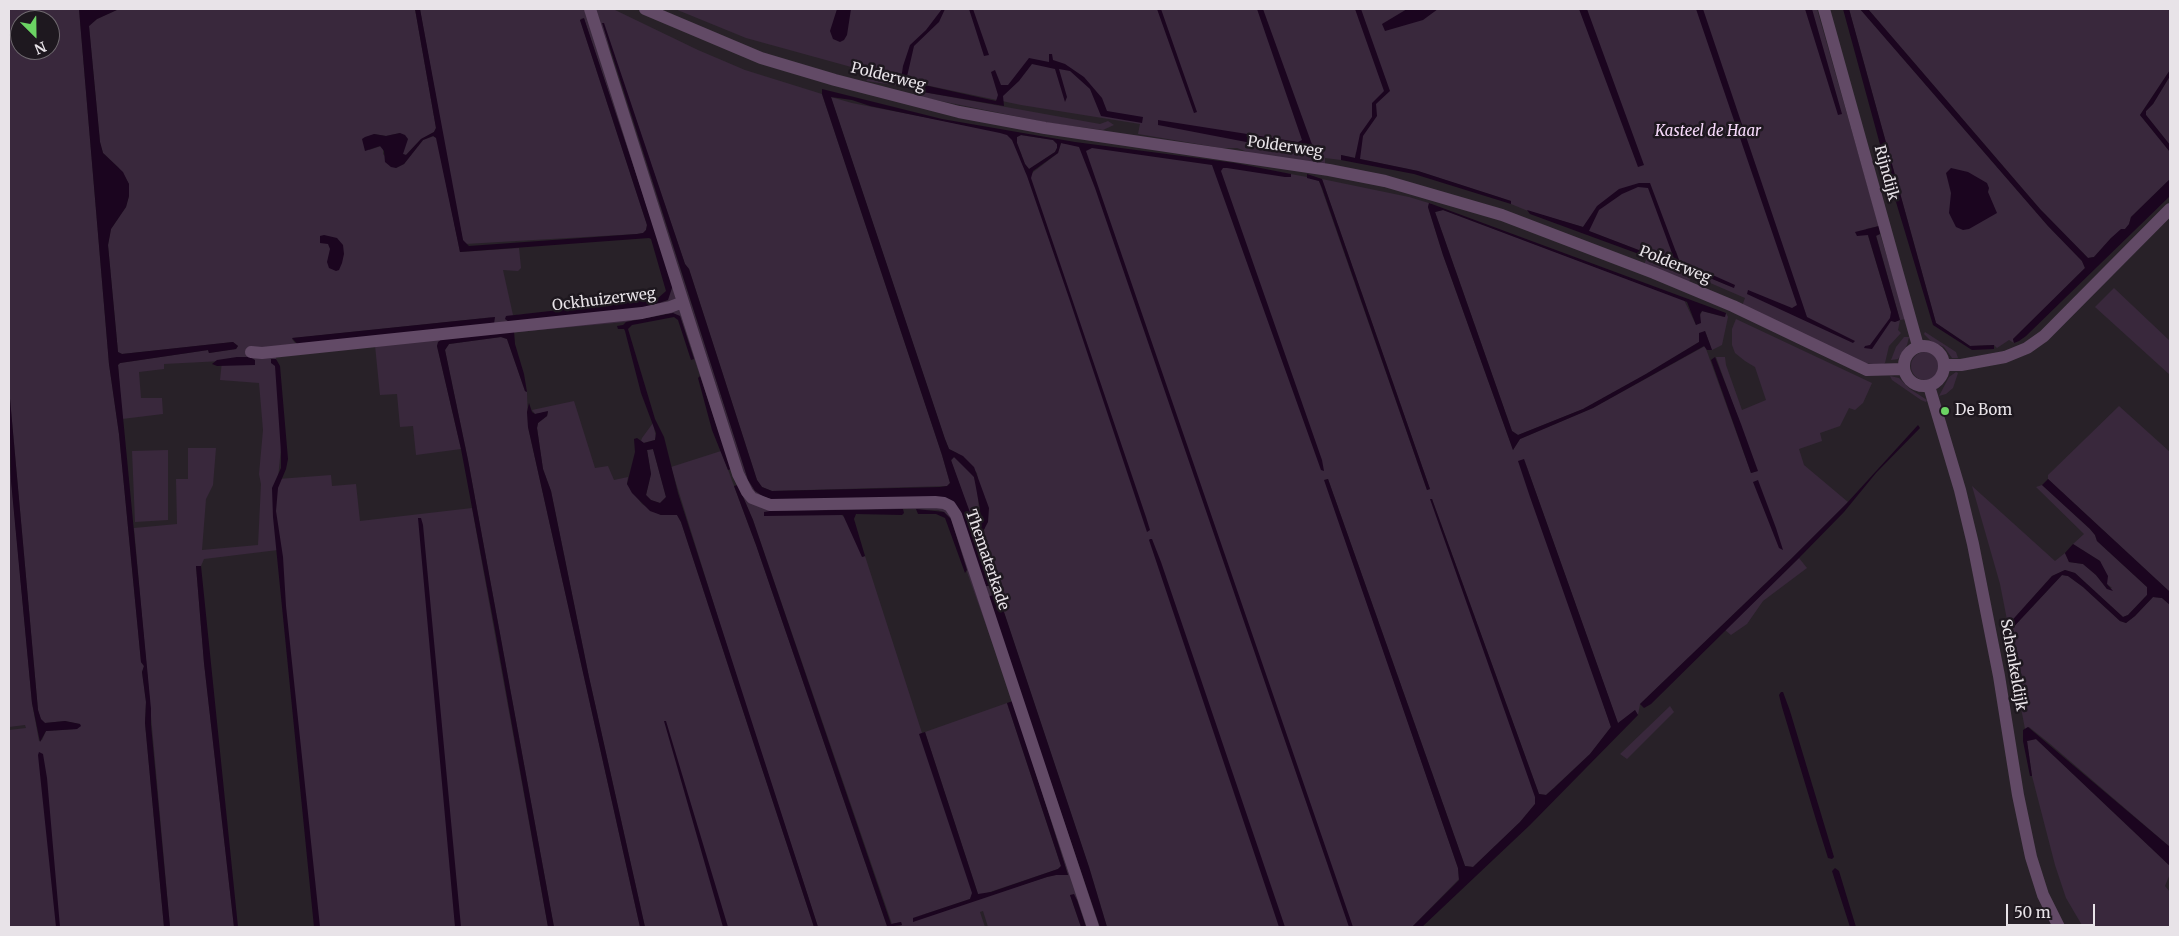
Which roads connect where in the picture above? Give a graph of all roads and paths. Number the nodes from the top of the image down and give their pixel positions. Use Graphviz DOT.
graph roads {
  1 [pos="590,9"];
  2 [pos="645,9"];
  3 [pos="1824,9"];
  4 [pos="2170,209"];
  5 [pos="683,302"];
  6 [pos="1918,346"];
  7 [pos="251,352"];
  8 [pos="1944,365"];
  9 [pos="1904,369"];
  10 [pos="1929,386"];
  11 [pos="1093,927"];
  12 [pos="2059,927"];
  1 -- 5 [label="street, Ockhuizerweg"];
  2 -- 9 [label="street, Polderweg"];
  3 -- 6 [label="street, Rijndijk"];
  4 -- 8 [label="street"];
  5 -- 7 [label="street, Ockhuizerweg"];
  5 -- 11 [label="street, Thematerkade"];
  6 -- 8 [label="street"];
  6 -- 9 [label="street"];
  8 -- 10 [label="street"];
  9 -- 10 [label="street"];
  10 -- 12 [label="street, Schenkeldijk"];
}
